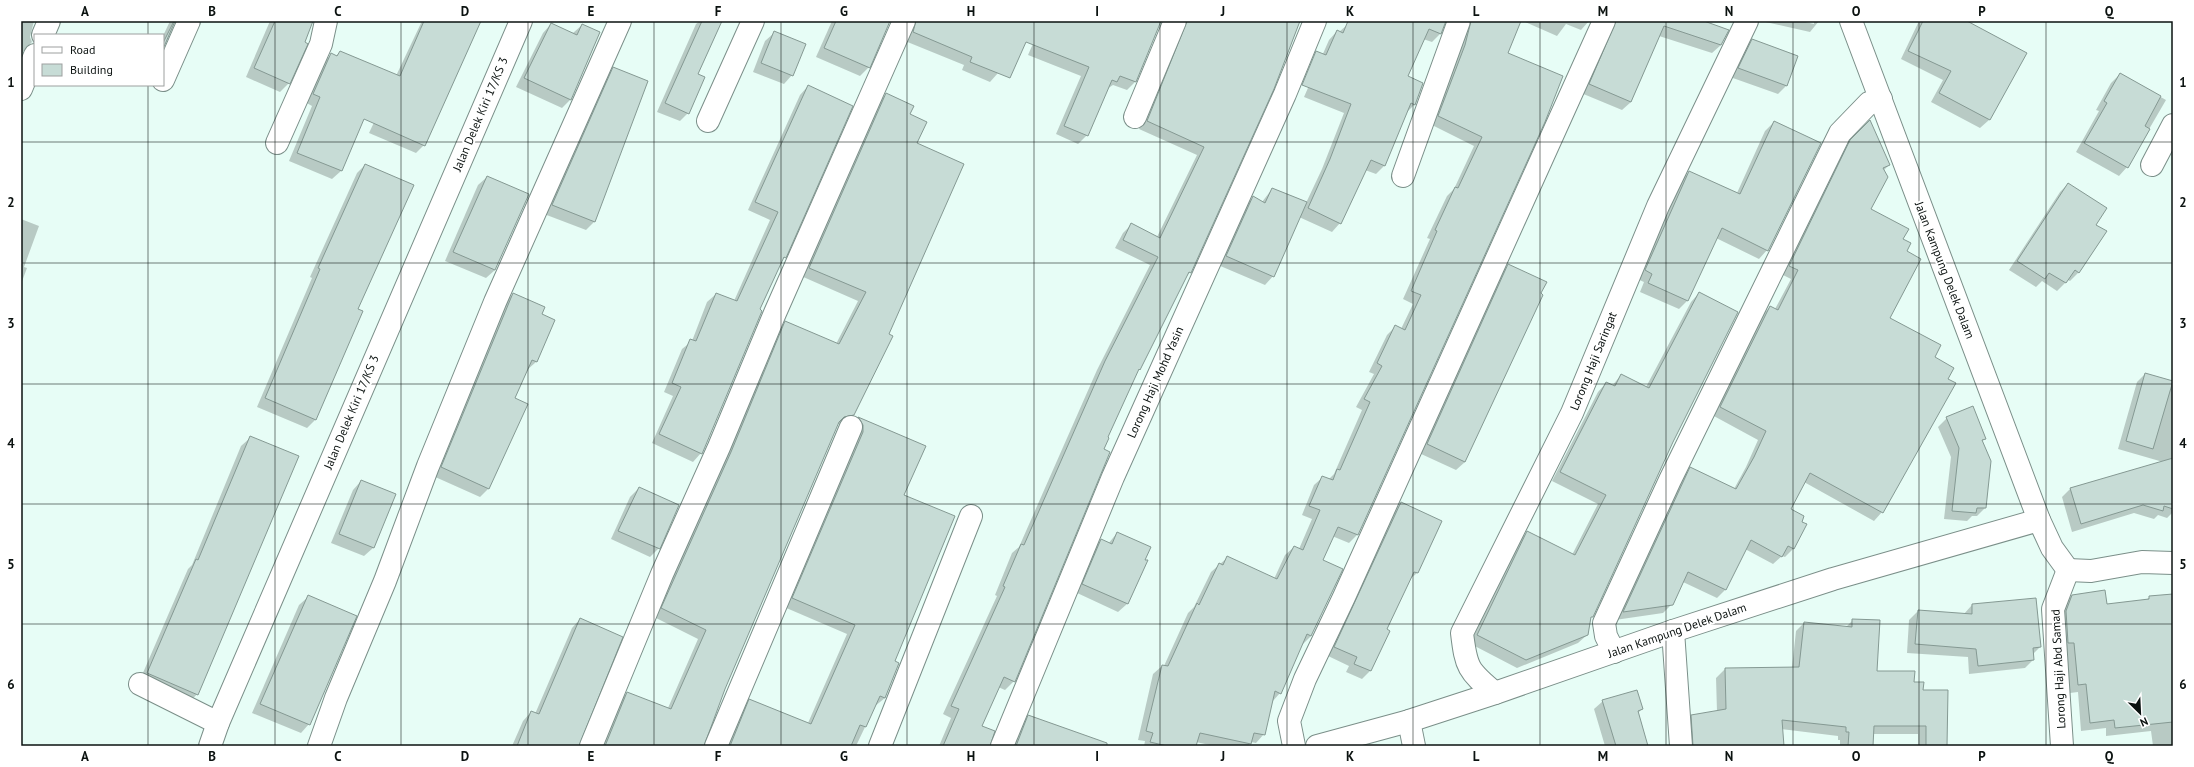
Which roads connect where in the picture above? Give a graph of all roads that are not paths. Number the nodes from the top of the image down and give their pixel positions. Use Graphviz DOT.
graph roads {
  1 [pos="49,21"];
  2 [pos="189,21"];
  3 [pos="326,21"];
  4 [pos="521,21"];
  5 [pos="620,21"];
  6 [pos="753,21"];
  7 [pos="904,21"];
  8 [pos="1175,21"];
  9 [pos="1315,21"];
  10 [pos="1459,21"];
  11 [pos="1604,21"];
  12 [pos="1747,21"];
  13 [pos="1851,21"];
  14 [pos="43,34"];
  15 [pos="34,57"];
  16 [pos="164,77"];
  17 [pos="21,89"];
  18 [pos="1881,99"];
  19 [pos="1135,117"];
  20 [pos="708,121"];
  21 [pos="2173,125"];
  22 [pos="278,143"];
  23 [pos="2152,166"];
  24 [pos="1404,176"];
  25 [pos="851,427"];
  26 [pos="971,516"];
  27 [pos="2039,520"];
  28 [pos="2173,563"];
  29 [pos="2068,570"];
  30 [pos="1673,630"];
  31 [pos="1614,652"];
  32 [pos="140,684"];
  33 [pos="1495,693"];
  34 [pos="1409,721"];
  35 [pos="218,723"];
  36 [pos="210,746"];
  37 [pos="319,746"];
  38 [pos="591,746"];
  39 [pos="716,746"];
  40 [pos="880,746"];
  41 [pos="1002,746"];
  42 [pos="1294,746"];
  43 [pos="1317,746"];
  44 [pos="1414,746"];
  45 [pos="1681,746"];
  46 [pos="2062,746"];
  1 -- 14 [label="street"];
  2 -- 16 [label="street"];
  3 -- 22 [label="street"];
  4 -- 35 [label="street, Jalan Delek Kiri 17/KS 3"];
  5 -- 37 [label="street"];
  6 -- 20 [label="street"];
  7 -- 38 [label="street"];
  8 -- 19 [label="street"];
  9 -- 41 [label="street, Lorong Haji Mohd Yasin"];
  10 -- 24 [label="street"];
  11 -- 42 [label="street"];
  12 -- 33 [label="street, Lorong Haji Saringat"];
  13 -- 18 [label="street, Jalan Kampung Delek Dalam"];
  15 -- 17 [label="street"];
  18 -- 27 [label="street, Jalan Kampung Delek Dalam"];
  18 -- 31 [label="street"];
  21 -- 23 [label="street"];
  25 -- 39 [label="street"];
  26 -- 40 [label="street"];
  27 -- 29 [label="street, Jalan Kampung Delek Dalam"];
  27 -- 30 [label="street, Jalan Kampung Delek Dalam"];
  28 -- 29 [label="street"];
  29 -- 46 [label="street, Lorong Haji Abd Samad"];
  30 -- 31 [label="street, Jalan Kampung Delek Dalam"];
  30 -- 45 [label="street"];
  31 -- 33 [label="street, Jalan Kampung Delek Dalam"];
  32 -- 35 [label="street"];
  33 -- 34 [label="street, Jalan Kampung Delek Dalam"];
  34 -- 43 [label="street, Jalan Kampung Delek Dalam"];
  34 -- 44 [label="street"];
  35 -- 36 [label="street, Jalan Delek Kiri 17/KS 3"];
}
